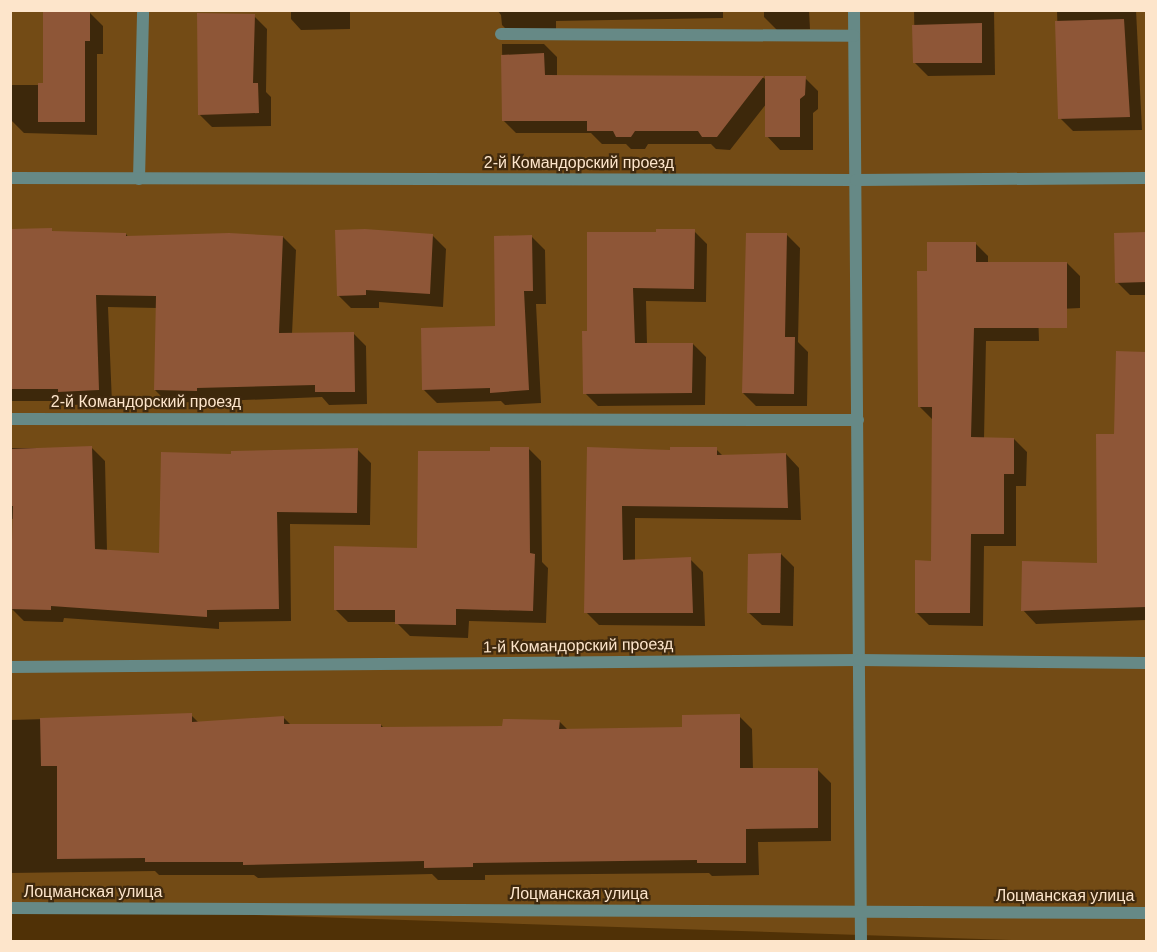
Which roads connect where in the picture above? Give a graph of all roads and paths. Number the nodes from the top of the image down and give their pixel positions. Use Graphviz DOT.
graph roads {
  1 [pos="143,10"];
  2 [pos="854,10"];
  3 [pos="501,34"];
  4 [pos="854,36"];
  5 [pos="10,178"];
  6 [pos="1146,178"];
  7 [pos="140,179"];
  8 [pos="856,180"];
  9 [pos="10,419"];
  10 [pos="858,420"];
  11 [pos="859,660"];
  12 [pos="1146,663"];
  13 [pos="10,668"];
  14 [pos="10,908"];
  15 [pos="861,912"];
  16 [pos="1146,913"];
  17 [pos="861,942"];
  1 -- 7 [label="street"];
  2 -- 4 [label="street"];
  3 -- 4 [label="street"];
  4 -- 8 [label="street"];
  5 -- 7 [label="street, 2-й Командорский проезд"];
  6 -- 8 [label="street, 2-й Командорский проезд"];
  7 -- 8 [label="street, 2-й Командорский проезд"];
  8 -- 10 [label="street"];
  9 -- 10 [label="street, 2-й Командорский проезд"];
  10 -- 11 [label="street"];
  11 -- 12 [label="street, 1-й Командорский проезд"];
  11 -- 13 [label="street, 1-й Командорский проезд"];
  11 -- 15 [label="street"];
  14 -- 15 [label="street, Лоцманская улица"];
  15 -- 16 [label="street, Лоцманская улица"];
  15 -- 17 [label="street"];
}
